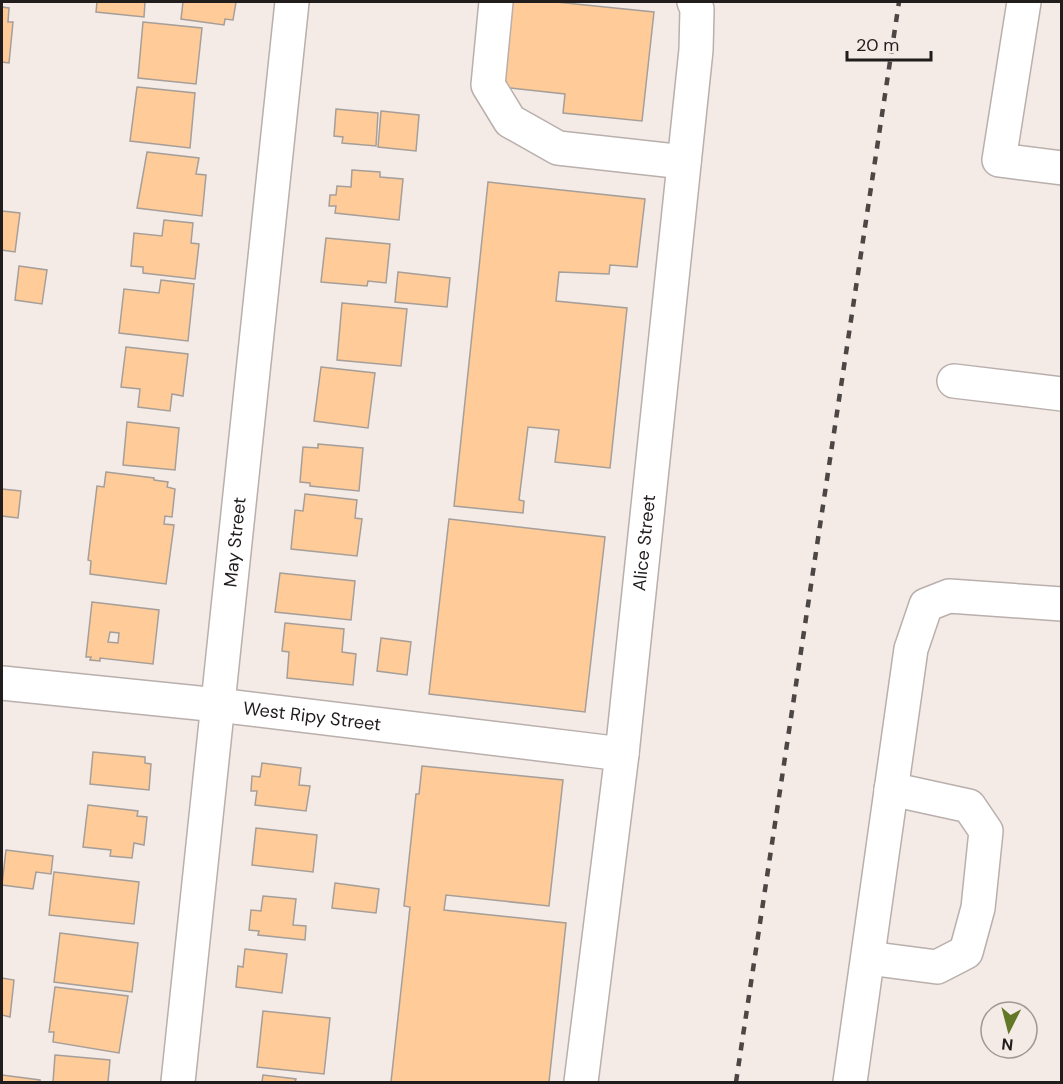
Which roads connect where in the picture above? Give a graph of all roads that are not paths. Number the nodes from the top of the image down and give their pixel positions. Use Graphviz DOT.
graph roads {
  1 [pos="292,2"];
  2 [pos="496,2"];
  3 [pos="694,2"];
  4 [pos="1024,2"];
  5 [pos="684,162"];
  6 [pos="1062,168"];
  7 [pos="954,381"];
  8 [pos="1062,394"];
  9 [pos="1062,604"];
  10 [pos="2,683"];
  11 [pos="218,705"];
  12 [pos="622,754"];
  13 [pos="891,789"];
  14 [pos="867,958"];
  15 [pos="178,1083"];
  16 [pos="581,1083"];
  17 [pos="850,1083"];
  1 -- 11 [label="street, May Street"];
  2 -- 5 [label="street"];
  3 -- 5 [label="street, Alice Street"];
  4 -- 6 [label="street"];
  5 -- 12 [label="street, Alice Street"];
  7 -- 8 [label="street"];
  9 -- 13 [label="street"];
  10 -- 11 [label="street, West Ripy Street"];
  11 -- 12 [label="street, West Ripy Street"];
  11 -- 15 [label="street, May Street"];
  12 -- 16 [label="street, Alice Street"];
  13 -- 14 [label="street"];
  13 -- 14 [label="street"];
  14 -- 17 [label="street"];
}
